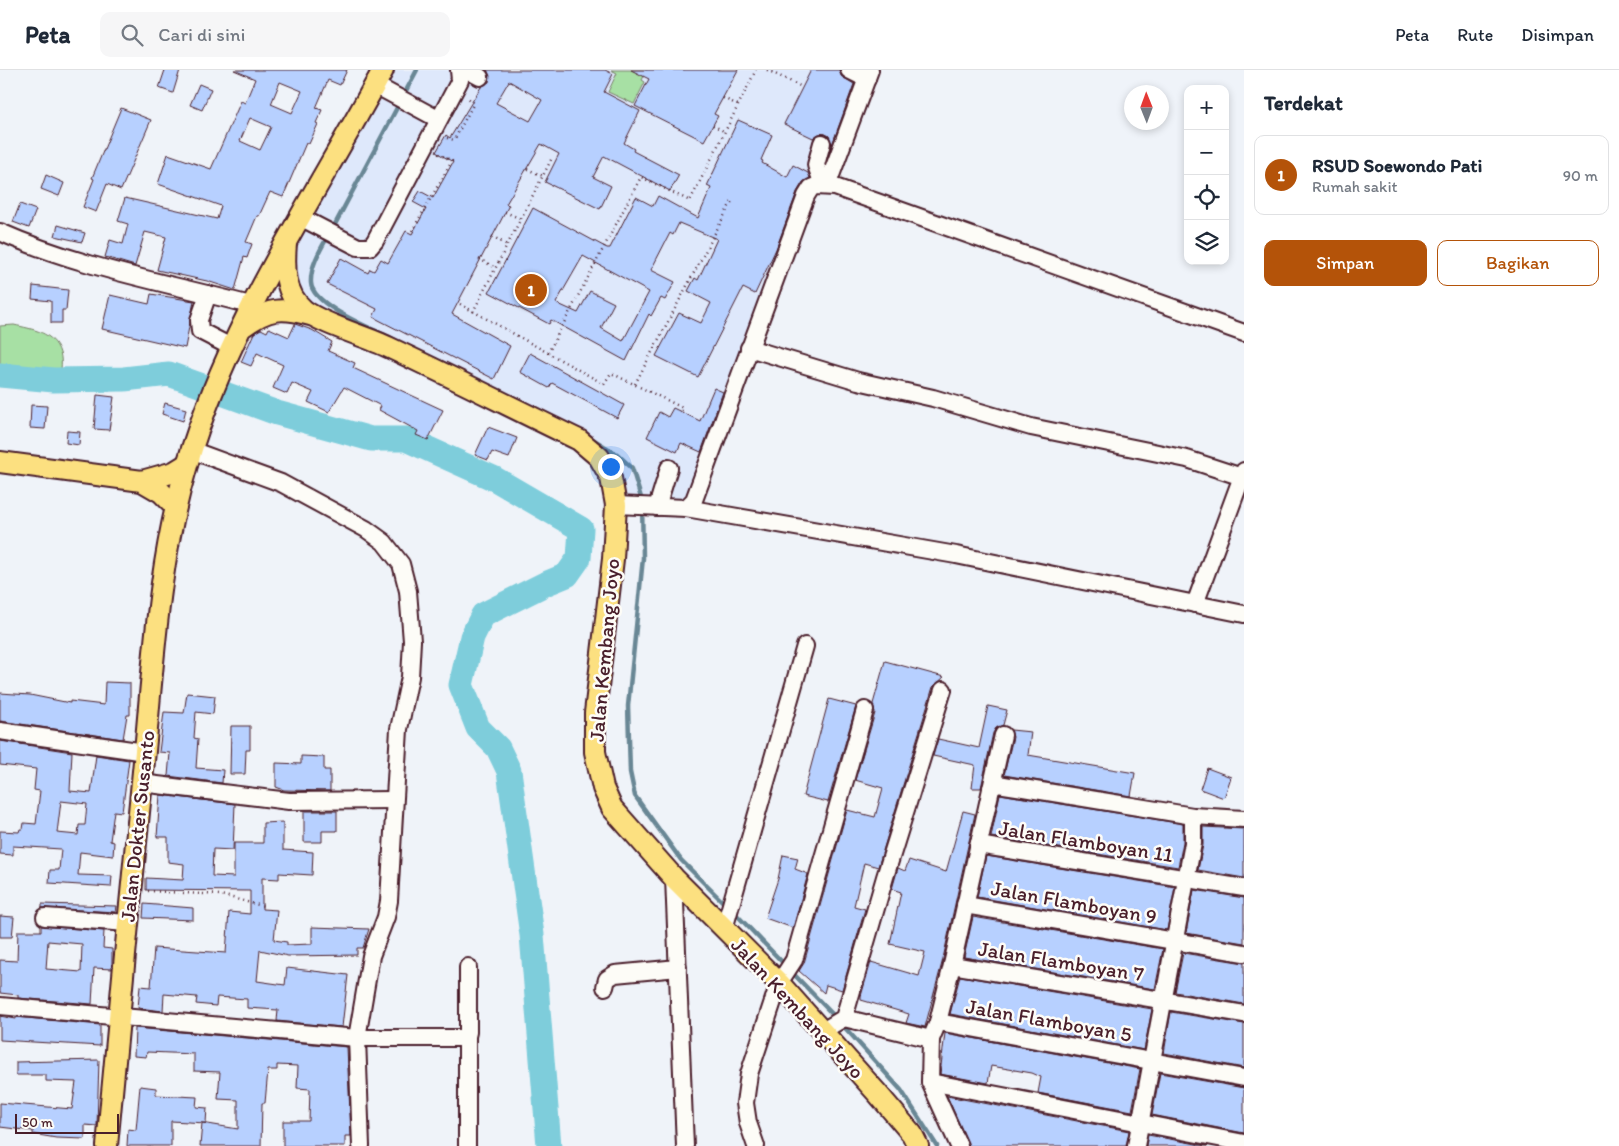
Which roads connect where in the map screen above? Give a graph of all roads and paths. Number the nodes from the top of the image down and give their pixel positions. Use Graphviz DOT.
graph roads {
  1 [pos="459,70"];
  2 [pos="756,70"];
  3 [pos="767,70"];
  4 [pos="849,70"];
  5 [pos="473,73"];
  6 [pos="868,74"];
  7 [pos="379,77"];
  8 [pos="802,87"];
  9 [pos="723,98"];
  10 [pos="738,105"];
  11 [pos="438,119"];
  12 [pos="713,125"];
  13 [pos="725,132"];
  14 [pos="822,143"];
  15 [pos="552,158"];
  16 [pos="527,169"];
  17 [pos="543,176"];
  18 [pos="826,181"];
  19 [pos="732,201"];
  20 [pos="505,212"];
  21 [pos="300,217"];
  22 [pos="521,219"];
  23 [pos="412,231"];
  24 [pos="0,232"];
  25 [pos="492,236"];
  26 [pos="286,243"];
  27 [pos="507,245"];
  28 [pos="479,259"];
  29 [pos="496,268"];
  30 [pos="208,294"];
  31 [pos="460,304"];
  32 [pos="254,306"];
  33 [pos="473,312"];
  34 [pos="310,313"];
  35 [pos="243,327"];
  36 [pos="1244,333"];
  37 [pos="750,348"];
  38 [pos="230,353"];
  39 [pos="548,353"];
  40 [pos="635,384"];
  41 [pos="681,412"];
  42 [pos="189,457"];
  43 [pos="0,462"];
  44 [pos="670,468"];
  45 [pos="1243,474"];
  46 [pos="142,481"];
  47 [pos="616,505"];
  48 [pos="175,506"];
  49 [pos="657,507"];
  50 [pos="686,508"];
  51 [pos="1196,604"];
  52 [pos="1244,614"];
  53 [pos="806,646"];
  54 [pos="944,690"];
  55 [pos="865,710"];
  56 [pos="0,731"];
  57 [pos="1003,736"];
  58 [pos="145,752"];
  59 [pos="142,784"];
  60 [pos="991,788"];
  61 [pos="394,800"];
  62 [pos="1193,816"];
  63 [pos="1244,819"];
  64 [pos="978,845"];
  65 [pos="674,878"];
  66 [pos="1187,878"];
  67 [pos="1244,888"];
  68 [pos="131,890"];
  69 [pos="965,905"];
  70 [pos="266,907"];
  71 [pos="44,917"];
  72 [pos="128,923"];
  73 [pos="724,929"];
  74 [pos="1176,940"];
  75 [pos="1244,953"];
  76 [pos="952,964"];
  77 [pos="468,968"];
  78 [pos="678,968"];
  79 [pos="779,983"];
  80 [pos="605,987"];
  81 [pos="1164,999"];
  82 [pos="0,1006"];
  83 [pos="1244,1014"];
  84 [pos="119,1016"];
  85 [pos="844,1018"];
  86 [pos="938,1022"];
  87 [pos="821,1032"];
  88 [pos="467,1036"];
  89 [pos="357,1038"];
  90 [pos="931,1039"];
  91 [pos="1152,1060"];
  92 [pos="1244,1078"];
  93 [pos="930,1082"];
  94 [pos="1140,1122"];
  95 [pos="1244,1143"];
  96 [pos="107,1146"];
  97 [pos="361,1146"];
  98 [pos="373,1146"];
  99 [pos="467,1146"];
  100 [pos="685,1146"];
  101 [pos="756,1146"];
  102 [pos="918,1146"];
  103 [pos="960,1146"];
  104 [pos="1136,1146"];
  1 -- 11 [label="street"];
  2 -- 10 [label="path"];
  3 -- 8 [label="path"];
  4 -- 6 [label="street"];
  5 -- 23 [label="path"];
  6 -- 18 [label="street"];
  7 -- 11 [label="street"];
  7 -- 21 [label="main road, Jalan Dokter Susanto"];
  9 -- 10 [label="path"];
  10 -- 13 [label="path"];
  11 -- 21 [label="street"];
  12 -- 13 [label="path"];
  13 -- 39 [label="path"];
  14 -- 18 [label="street"];
  15 -- 17 [label="path"];
  16 -- 17 [label="path"];
  17 -- 22 [label="path"];
  18 -- 36 [label="street"];
  18 -- 37 [label="street"];
  19 -- 40 [label="path"];
  20 -- 22 [label="path"];
  21 -- 26 [label="main road, Jalan Dokter Susanto"];
  22 -- 27 [label="path"];
  24 -- 30 [label="street"];
  25 -- 27 [label="path"];
  26 -- 32 [label="main road, Jalan Dokter Susanto"];
  26 -- 34 [label="main road"];
  27 -- 29 [label="path"];
  28 -- 29 [label="path"];
  29 -- 33 [label="path"];
  30 -- 32 [label="street"];
  30 -- 38 [label="street"];
  31 -- 33 [label="path"];
  32 -- 35 [label="main road, Jalan Dokter Susanto"];
  33 -- 39 [label="path"];
  34 -- 35 [label="main road, Jalan Kembang Joyo"];
  34 -- 47 [label="main road, Jalan Kembang Joyo"];
  35 -- 38 [label="main road, Jalan Dokter Susanto"];
  37 -- 45 [label="street"];
  37 -- 50 [label="street"];
  38 -- 42 [label="main road, Jalan Dokter Susanto"];
  39 -- 40 [label="path"];
  40 -- 41 [label="path"];
  42 -- 46 [label="main road"];
  42 -- 48 [label="main road, Jalan Dokter Susanto"];
  42 -- 61 [label="street"];
  43 -- 46 [label="main road"];
  44 -- 49 [label="street"];
  45 -- 51 [label="street"];
  46 -- 48 [label="main road"];
  47 -- 49 [label="street"];
  47 -- 65 [label="main road, Jalan Kembang Joyo"];
  48 -- 58 [label="main road, Jalan Dokter Susanto"];
  49 -- 50 [label="street"];
  50 -- 51 [label="street"];
  51 -- 52 [label="street"];
  53 -- 73 [label="street"];
  54 -- 85 [label="street"];
  55 -- 79 [label="street"];
  56 -- 58 [label="street"];
  57 -- 60 [label="street"];
  58 -- 59 [label="main road, Jalan Dokter Susanto"];
  59 -- 61 [label="street"];
  59 -- 68 [label="main road, Jalan Dokter Susanto"];
  60 -- 62 [label="street"];
  60 -- 64 [label="street"];
  61 -- 89 [label="street"];
  62 -- 63 [label="street"];
  62 -- 66 [label="street"];
  64 -- 66 [label="street, Jalan Flamboyan 11"];
  64 -- 69 [label="street"];
  65 -- 73 [label="main road, Jalan Kembang Joyo"];
  65 -- 78 [label="street"];
  66 -- 67 [label="street, Jalan Flamboyan 11"];
  66 -- 74 [label="street"];
  68 -- 70 [label="path"];
  68 -- 72 [label="main road, Jalan Dokter Susanto"];
  69 -- 74 [label="street, Jalan Flamboyan 9"];
  69 -- 76 [label="street"];
  71 -- 72 [label="street"];
  72 -- 84 [label="main road, Jalan Dokter Susanto"];
  73 -- 79 [label="main road, Jalan Kembang Joyo"];
  74 -- 75 [label="street, Jalan Flamboyan 9"];
  74 -- 81 [label="street"];
  76 -- 81 [label="street, Jalan Flamboyan 7"];
  76 -- 86 [label="street"];
  77 -- 88 [label="street"];
  78 -- 80 [label="street"];
  78 -- 100 [label="street"];
  79 -- 87 [label="main road, Jalan Kembang Joyo"];
  79 -- 101 [label="street"];
  81 -- 83 [label="street, Jalan Flamboyan 7"];
  81 -- 91 [label="street"];
  82 -- 84 [label="street"];
  84 -- 89 [label="street"];
  84 -- 96 [label="main road, Jalan Dokter Susanto"];
  85 -- 87 [label="street"];
  85 -- 90 [label="street"];
  86 -- 90 [label="street"];
  86 -- 91 [label="street, Jalan Flamboyan 5"];
  87 -- 102 [label="main road, Jalan Kembang Joyo"];
  88 -- 89 [label="street"];
  88 -- 99 [label="street"];
  89 -- 97 [label="street"];
  90 -- 93 [label="street"];
  91 -- 92 [label="street, Jalan Flamboyan 5"];
  91 -- 94 [label="street"];
  93 -- 94 [label="street"];
  93 -- 103 [label="street"];
  94 -- 95 [label="street"];
  94 -- 104 [label="street"];
  97 -- 98 [label="street"];
}
